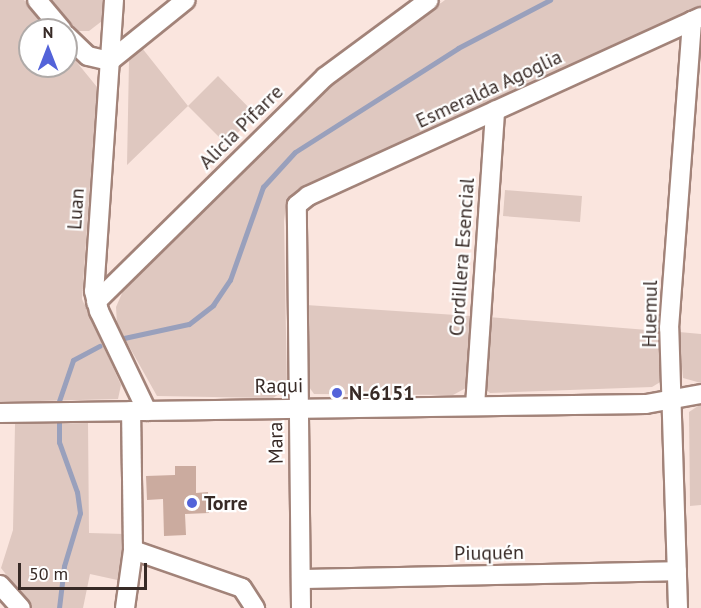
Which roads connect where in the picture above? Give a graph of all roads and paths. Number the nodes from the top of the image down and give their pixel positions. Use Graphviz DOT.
graph roads {
  1 [pos="37,0"];
  2 [pos="114,0"];
  3 [pos="186,0"];
  4 [pos="429,0"];
  5 [pos="52,18"];
  6 [pos="696,19"];
  7 [pos="78,46"];
  8 [pos="110,61"];
  9 [pos="495,111"];
  10 [pos="297,205"];
  11 [pos="96,302"];
  12 [pos="701,394"];
  13 [pos="675,400"];
  14 [pos="475,406"];
  15 [pos="297,408"];
  16 [pos="139,411"];
  17 [pos="0,413"];
  18 [pos="132,550"];
  19 [pos="678,571"];
  20 [pos="301,579"];
  21 [pos="0,585"];
  22 [pos="21,608"];
  23 [pos="125,608"];
  24 [pos="255,608"];
  25 [pos="302,608"];
  26 [pos="678,608"];
  1 -- 5 [label="street"];
  2 -- 8 [label="street, Luan"];
  3 -- 8 [label="street"];
  4 -- 11 [label="street, Alicia Pifarre"];
  6 -- 9 [label="street, Esmeralda Agoglia"];
  6 -- 13 [label="street, Huemul"];
  7 -- 8 [label="street"];
  8 -- 11 [label="street, Luan"];
  9 -- 10 [label="street, Esmeralda Agoglia"];
  9 -- 14 [label="street, Cordillera Esencial"];
  10 -- 15 [label="street, Mara"];
  11 -- 16 [label="street, Luan"];
  12 -- 13 [label="street, Raqui"];
  13 -- 14 [label="street, Raqui"];
  13 -- 19 [label="street, Huemul"];
  14 -- 15 [label="street, Raqui"];
  15 -- 16 [label="street, Raqui"];
  15 -- 20 [label="street, Mara"];
  16 -- 17 [label="street, Raqui"];
  16 -- 18 [label="street, Luan"];
  18 -- 23 [label="street, Luan"];
  18 -- 24 [label="street"];
  19 -- 20 [label="street, Piuquén"];
  19 -- 26 [label="street, Huemul"];
  20 -- 25 [label="street, Mara"];
  21 -- 22 [label="street"];
}
